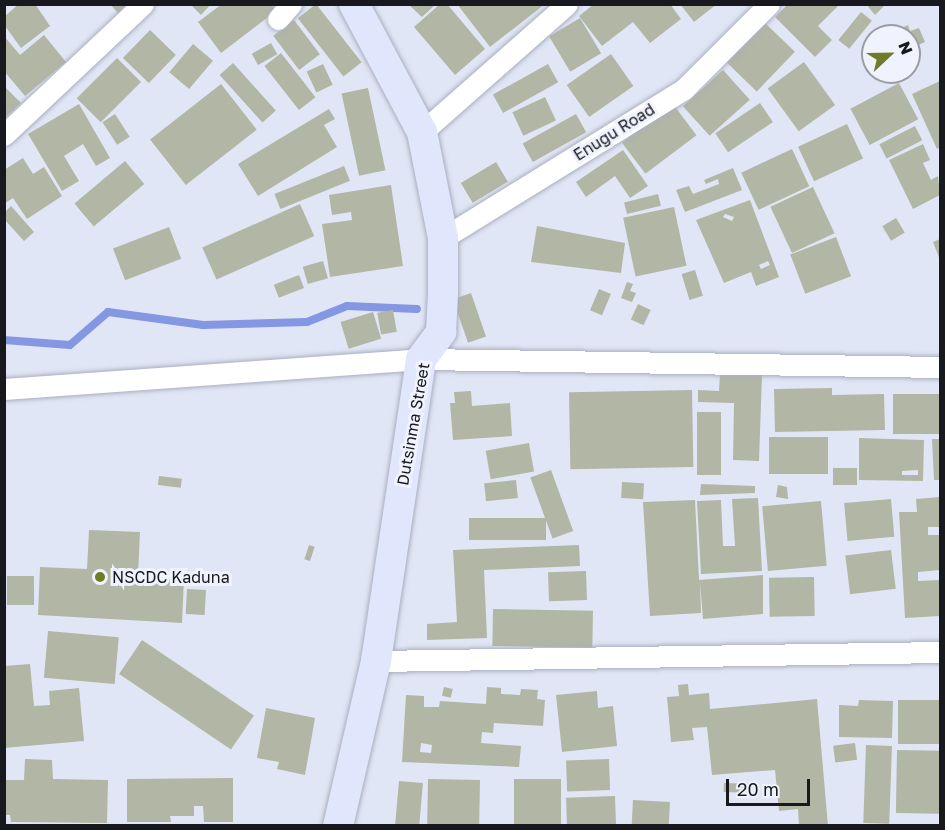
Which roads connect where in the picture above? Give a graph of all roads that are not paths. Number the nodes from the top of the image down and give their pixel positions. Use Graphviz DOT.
graph roads {
  1 [pos="142,4"];
  2 [pos="354,4"];
  3 [pos="567,4"];
  4 [pos="769,4"];
  5 [pos="422,132"];
  6 [pos="4,135"];
  7 [pos="443,238"];
  8 [pos="421,359"];
  9 [pos="940,367"];
  10 [pos="4,389"];
  11 [pos="940,652"];
  12 [pos="376,661"];
  13 [pos="338,825"];
  1 -- 6 [label="street"];
  2 -- 5 [label="street, Dutsinma Street"];
  3 -- 5 [label="street"];
  4 -- 7 [label="street, Enugu Road"];
  5 -- 7 [label="street, Dutsinma Street"];
  7 -- 8 [label="street, Dutsinma Street"];
  8 -- 9 [label="street"];
  8 -- 10 [label="street"];
  8 -- 12 [label="street, Dutsinma Street"];
  11 -- 12 [label="street"];
  12 -- 13 [label="street, Dutsinma Street"];
}
